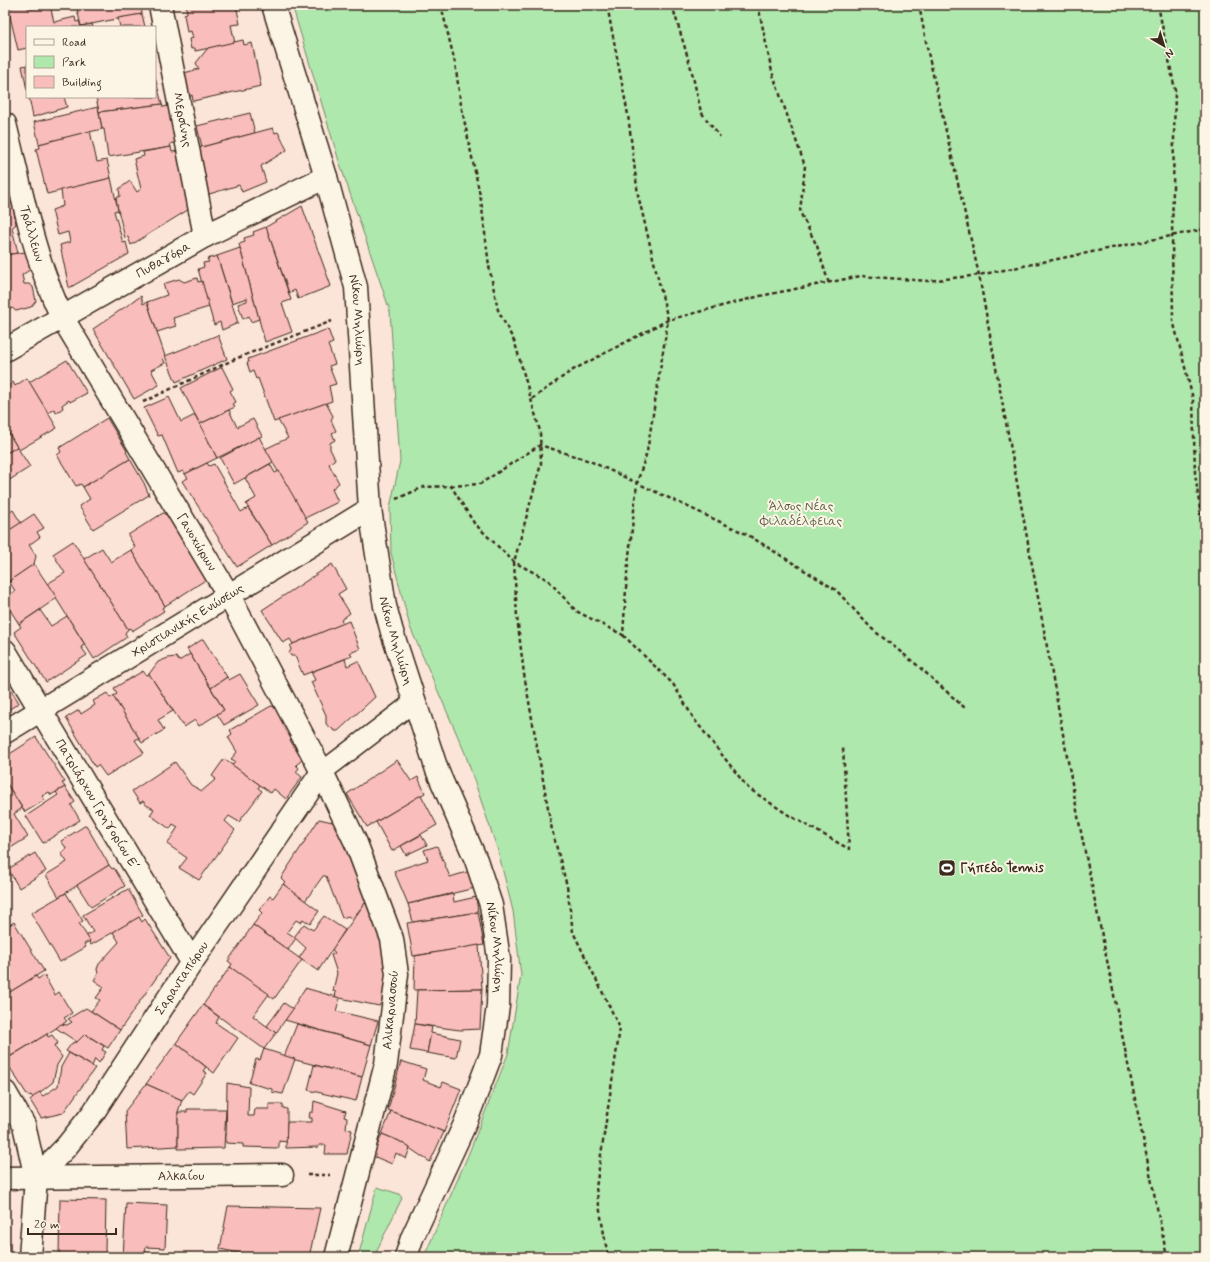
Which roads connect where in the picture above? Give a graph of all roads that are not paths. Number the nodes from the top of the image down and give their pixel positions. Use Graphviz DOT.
graph roads {
  1 [pos="160,5"];
  2 [pos="273,5"];
  3 [pos="5,124"];
  4 [pos="326,177"];
  5 [pos="204,236"];
  6 [pos="62,317"];
  7 [pos="5,350"];
  8 [pos="370,509"];
  9 [pos="229,596"];
  10 [pos="5,651"];
  11 [pos="415,701"];
  12 [pos="41,710"];
  13 [pos="5,732"];
  14 [pos="322,772"];
  15 [pos="192,962"];
  16 [pos="5,1092"];
  17 [pos="282,1175"];
  18 [pos="5,1178"];
  19 [pos="36,1178"];
  20 [pos="30,1257"];
  21 [pos="336,1257"];
  22 [pos="406,1257"];
  1 -- 5 [label="street, Μερσίνης"];
  2 -- 4 [label="street, Νίκου Μηλιώρη"];
  3 -- 6 [label="street, Τράλλεων"];
  4 -- 5 [label="street, Πυθαγόρα"];
  4 -- 8 [label="street, Νίκου Μηλιώρη"];
  5 -- 6 [label="street, Πυθαγόρα"];
  6 -- 7 [label="street, Πυθαγόρα"];
  6 -- 9 [label="street, Γανοχώρων"];
  8 -- 9 [label="street, Χριστιανικής Ενώσεως"];
  8 -- 11 [label="street, Νίκου Μηλιώρη"];
  9 -- 12 [label="street, Χριστιανικής Ενώσεως"];
  9 -- 14 [label="street, Γανοχώρων"];
  10 -- 12 [label="street, Πατριάρχου Γρηγορίου Ε΄"];
  11 -- 14 [label="street"];
  11 -- 22 [label="street, Νίκου Μηλιώρη"];
  12 -- 13 [label="street, Χριστιανικής Ενώσεως"];
  12 -- 15 [label="street, Πατριάρχου Γρηγορίου Ε΄"];
  14 -- 15 [label="street, Σαρανταπόρου"];
  14 -- 21 [label="street, Αλικαρνασσού"];
  15 -- 19 [label="street, Σαρανταπόρου"];
  16 -- 19 [label="street"];
  17 -- 19 [label="street, Αλκαίου"];
  18 -- 19 [label="street, Αλκαίου"];
  19 -- 20 [label="street"];
}
